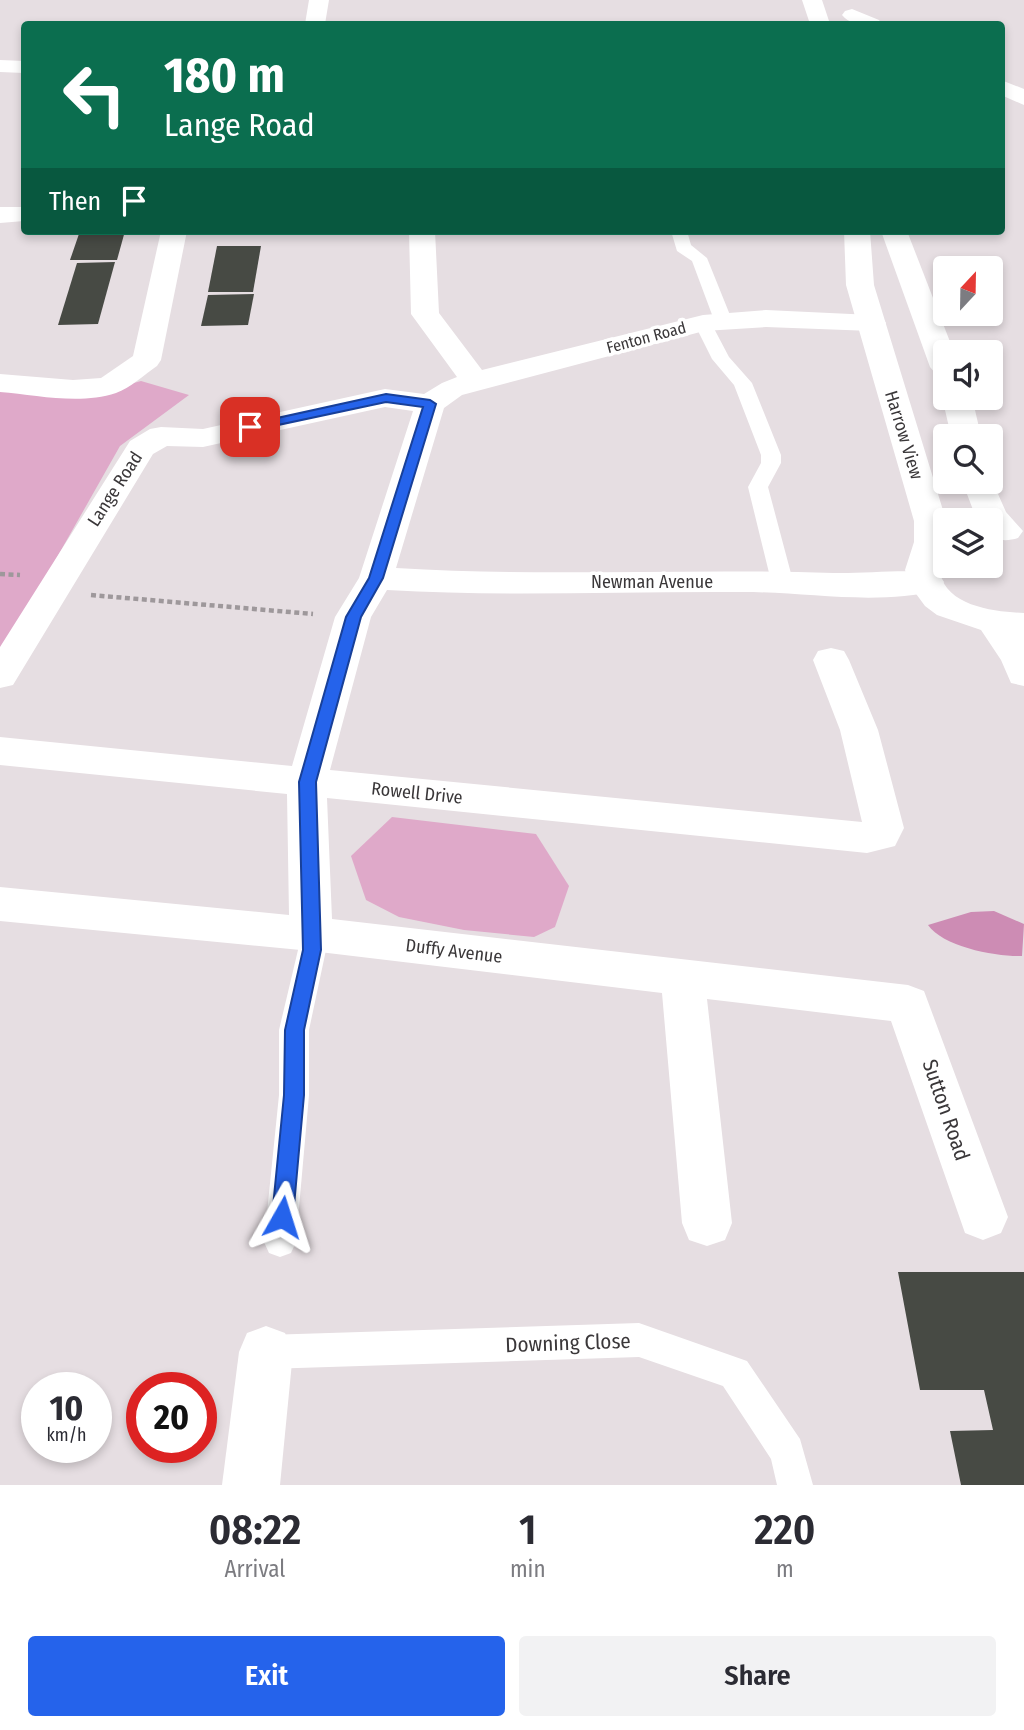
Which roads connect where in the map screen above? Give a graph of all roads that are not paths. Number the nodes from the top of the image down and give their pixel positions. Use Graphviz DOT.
graph roads {
  1 [pos="319,0"];
  2 [pos="812,0"];
  3 [pos="852,15"];
  4 [pos="316,21"];
  5 [pos="819,21"];
  6 [pos="865,21"];
  7 [pos="0,66"];
  8 [pos="21,67"];
  9 [pos="1005,89"];
  10 [pos="1024,98"];
  11 [pos="21,214"];
  12 [pos="0,215"];
  13 [pos="173,235"];
  14 [pos="422,235"];
  15 [pos="680,235"];
  16 [pos="856,235"];
  17 [pos="896,235"];
  18 [pos="713,321"];
  19 [pos="872,323"];
  20 [pos="935,340"];
  21 [pos="475,381"];
  22 [pos="0,383"];
  23 [pos="430,404"];
  24 [pos="983,494"];
  25 [pos="933,530"];
  26 [pos="1007,532"];
  27 [pos="933,547"];
  28 [pos="376,578"];
  29 [pos="782,581"];
  30 [pos="927,582"];
  31 [pos="1009,624"];
  32 [pos="831,660"];
  33 [pos="1024,674"];
  34 [pos="0,676"];
  35 [pos="0,751"];
  36 [pos="307,782"];
  37 [pos="0,904"];
  38 [pos="311,934"];
  39 [pos="683,978"];
  40 [pos="908,1004"];
  41 [pos="983,1217"];
  42 [pos="707,1223"];
  43 [pos="280,1242"];
  44 [pos="266,1352"];
  45 [pos="251,1485"];
  46 [pos="795,1485"];
  1 -- 4 [label="street"];
  2 -- 5 [label="street"];
  3 -- 6 [label="street"];
  7 -- 8 [label="street"];
  9 -- 10 [label="street"];
  11 -- 12 [label="street"];
  13 -- 22 [label="street"];
  14 -- 21 [label="street"];
  15 -- 18 [label="lane"];
  16 -- 19 [label="street, Harrow View"];
  17 -- 20 [label="street"];
  18 -- 19 [label="street, Fenton Road"];
  18 -- 21 [label="street, Fenton Road"];
  18 -- 29 [label="lane"];
  19 -- 25 [label="street, Harrow View"];
  21 -- 23 [label="street, Fenton Road"];
  23 -- 28 [label="street"];
  23 -- 34 [label="street, Lange Road"];
  24 -- 26 [label="street"];
  27 -- 30 [label="street, Harrow View"];
  28 -- 29 [label="street, Newman Avenue"];
  28 -- 36 [label="street"];
  29 -- 30 [label="street, Newman Avenue"];
  30 -- 31 [label="street"];
  31 -- 33 [label="street"];
  32 -- 36 [label="street, Rowell Drive"];
  35 -- 36 [label="street, Rowell Drive"];
  36 -- 38 [label="street"];
  37 -- 38 [label="street, Duffy Avenue"];
  38 -- 39 [label="street, Duffy Avenue"];
  38 -- 43 [label="lane"];
  39 -- 40 [label="street, Duffy Avenue"];
  39 -- 42 [label="street"];
  40 -- 41 [label="street, Sutton Road"];
  44 -- 45 [label="street"];
  44 -- 46 [label="lane, Downing Close"];
}
